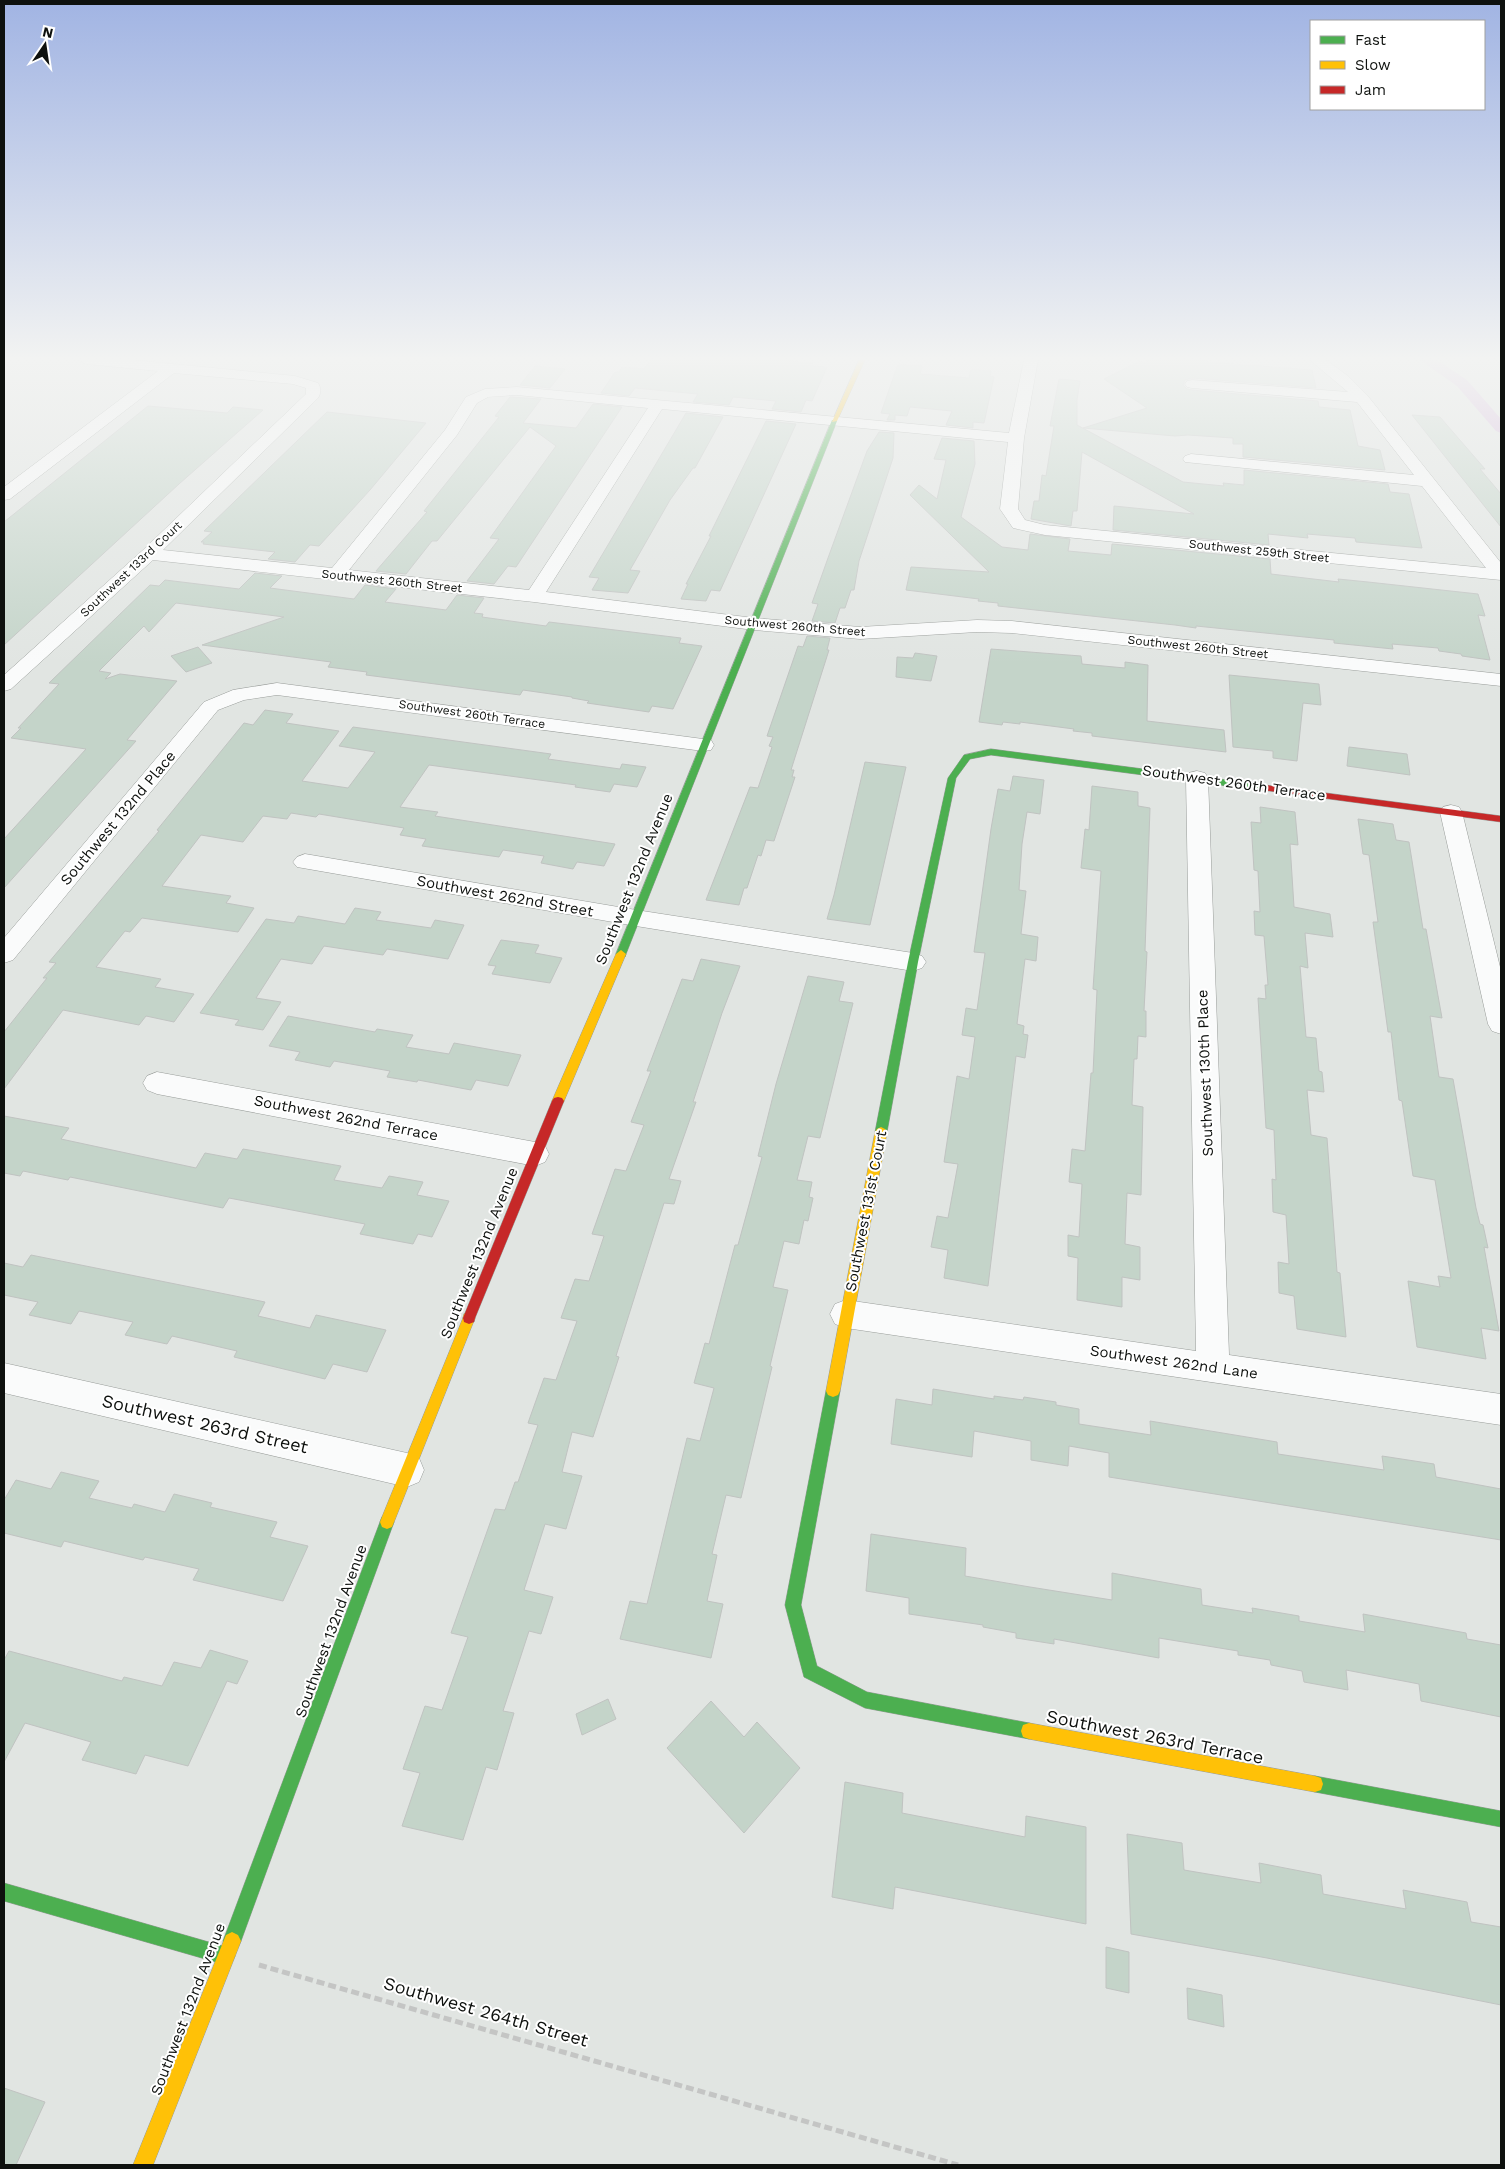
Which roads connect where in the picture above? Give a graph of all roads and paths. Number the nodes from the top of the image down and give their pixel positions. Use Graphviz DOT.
graph roads {
  1 [pos="49,461"];
  2 [pos="245,461"];
  3 [pos="428,461"];
  4 [pos="621,461"];
  5 [pos="818,461"];
  6 [pos="1013,461"];
  7 [pos="1215,461"];
  8 [pos="1411,461"];
  9 [pos="1426,481"];
  10 [pos="4,495"];
  11 [pos="149,554"];
  12 [pos="336,575"];
  13 [pos="1501,575"];
  14 [pos="534,596"];
  15 [pos="754,624"];
  16 [pos="1501,680"];
  17 [pos="4,685"];
  18 [pos="240,694"];
  19 [pos="703,744"];
  20 [pos="967,756"];
  21 [pos="1197,778"];
  22 [pos="1451,812"];
  23 [pos="1501,818"];
  24 [pos="305,862"];
  25 [pos="636,918"];
  26 [pos="9,942"];
  27 [pos="913,962"];
  28 [pos="1497,982"];
  29 [pos="1501,1024"];
  30 [pos="156,1083"];
  31 [pos="535,1154"];
  32 [pos="846,1314"];
  33 [pos="1213,1368"];
  34 [pos="4,1378"];
  35 [pos="1501,1410"];
  36 [pos="407,1470"];
  37 [pos="810,1671"];
  38 [pos="1501,1819"];
  39 [pos="4,1892"];
  40 [pos="226,1956"];
  41 [pos="143,2165"];
  42 [pos="958,2165"];
  1 -- 10 [label="street"];
  2 -- 11 [label="street, Southwest 133rd Court"];
  3 -- 12 [label="street"];
  4 -- 14 [label="street"];
  5 -- 15 [label="street, Southwest 132nd Avenue"];
  6 -- 13 [label="street, Southwest 259th Street"];
  7 -- 9 [label="street"];
  8 -- 9 [label="street"];
  9 -- 13 [label="street"];
  11 -- 12 [label="street, Southwest 260th Street"];
  11 -- 17 [label="street, Southwest 133rd Court"];
  12 -- 14 [label="street, Southwest 260th Street"];
  14 -- 15 [label="street, Southwest 260th Street"];
  15 -- 16 [label="street, Southwest 260th Street"];
  15 -- 19 [label="street, Southwest 132nd Avenue"];
  18 -- 19 [label="street, Southwest 260th Terrace"];
  18 -- 26 [label="street, Southwest 132nd Place"];
  19 -- 25 [label="street, Southwest 132nd Avenue"];
  20 -- 21 [label="street, Southwest 260th Terrace"];
  20 -- 27 [label="street, Southwest 131st Court"];
  21 -- 22 [label="street, Southwest 260th Terrace"];
  21 -- 33 [label="street, Southwest 130th Place"];
  22 -- 23 [label="street, Southwest 260th Terrace"];
  22 -- 28 [label="street"];
  24 -- 25 [label="street, Southwest 262nd Street"];
  25 -- 27 [label="street, Southwest 262nd Street"];
  25 -- 31 [label="street, Southwest 132nd Avenue"];
  27 -- 32 [label="street, Southwest 131st Court"];
  28 -- 29 [label="street"];
  30 -- 31 [label="street, Southwest 262nd Terrace"];
  31 -- 36 [label="street, Southwest 132nd Avenue"];
  32 -- 33 [label="street, Southwest 262nd Lane"];
  32 -- 37 [label="street, Southwest 131st Court"];
  33 -- 35 [label="street, Southwest 262nd Lane"];
  34 -- 36 [label="street, Southwest 263rd Street"];
  36 -- 40 [label="street, Southwest 132nd Avenue"];
  37 -- 38 [label="street, Southwest 263rd Terrace"];
  39 -- 40 [label="street"];
  40 -- 41 [label="street, Southwest 132nd Avenue"];
  40 -- 42 [label="path, Southwest 264th Street"];
}
